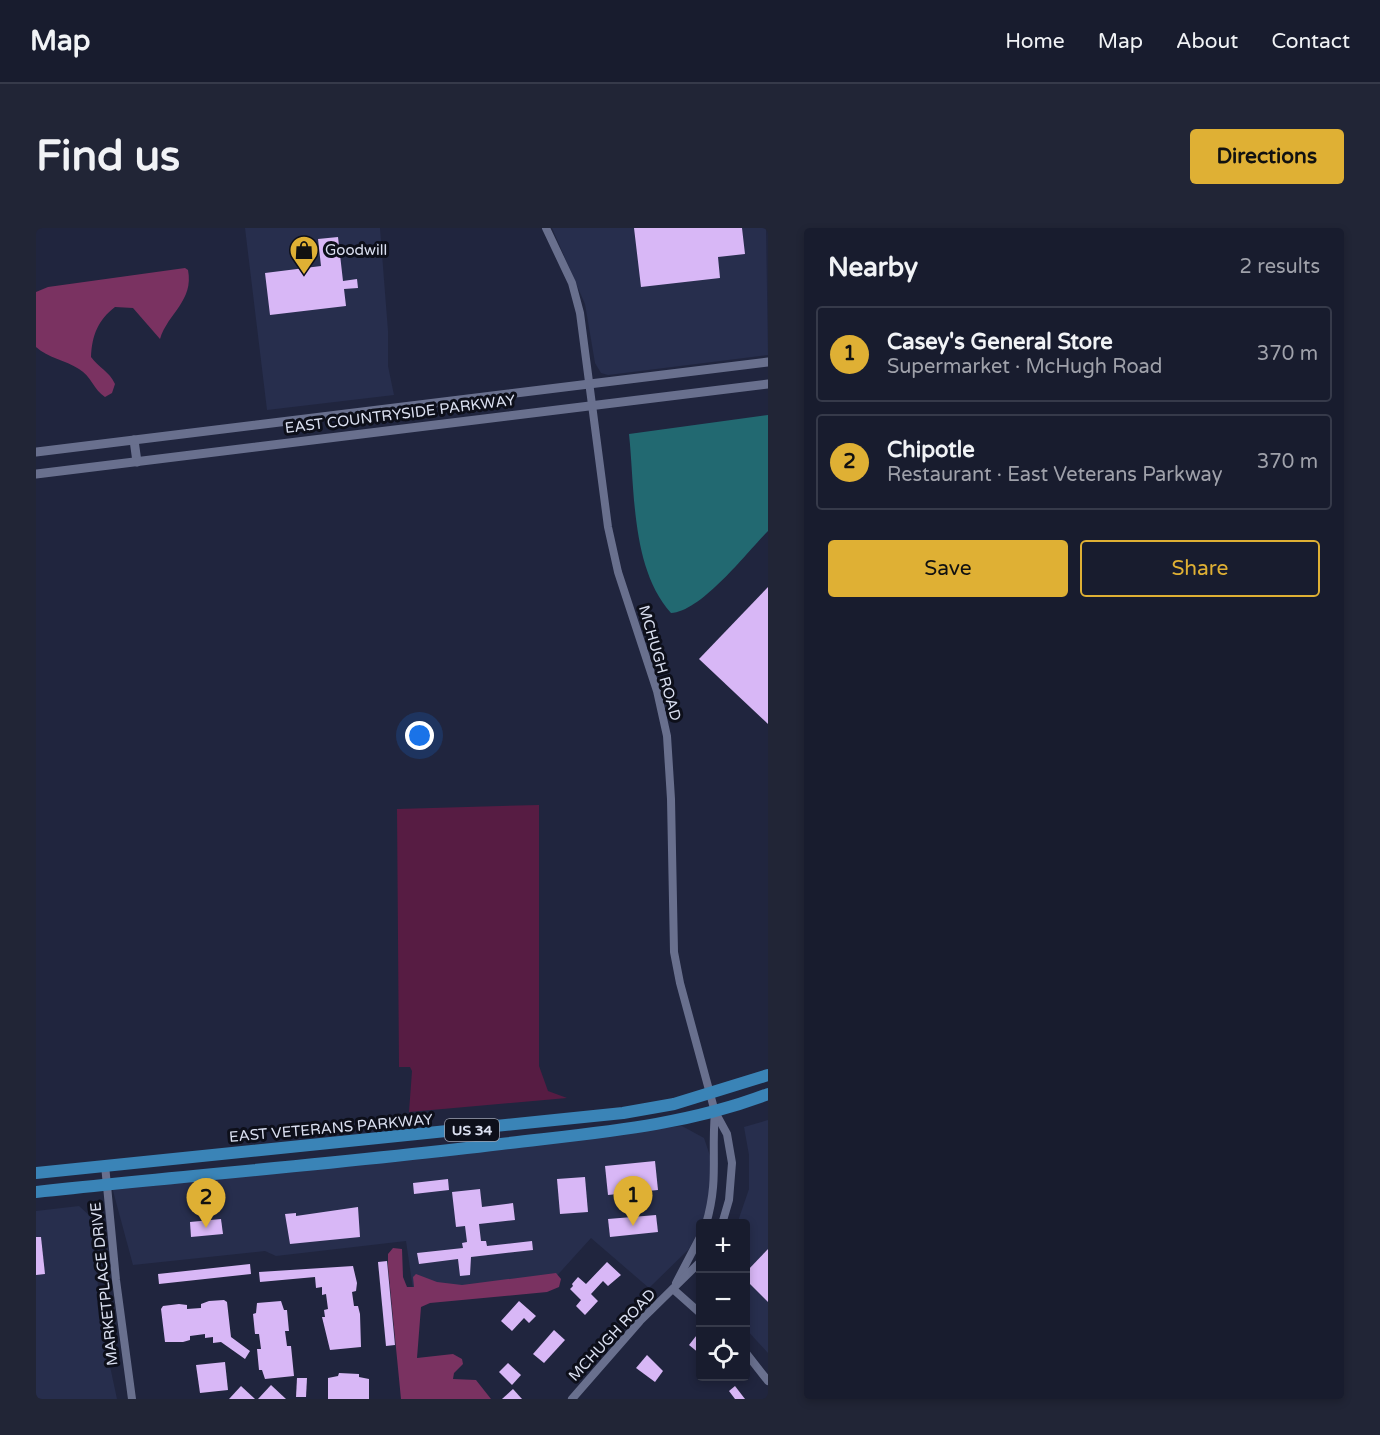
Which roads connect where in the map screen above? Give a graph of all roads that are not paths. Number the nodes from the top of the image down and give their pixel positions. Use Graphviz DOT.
graph roads {
  1 [pos="546,228"];
  2 [pos="768,362"];
  3 [pos="590,384"];
  4 [pos="768,384"];
  5 [pos="592,406"];
  6 [pos="134,440"];
  7 [pos="36,452"];
  8 [pos="137,462"];
  9 [pos="36,474"];
  10 [pos="768,1075"];
  11 [pos="710,1094"];
  12 [pos="768,1094"];
  13 [pos="715,1112"];
  14 [pos="105,1165"];
  15 [pos="36,1173"];
  16 [pos="107,1184"];
  17 [pos="36,1192"];
  18 [pos="708,1219"];
  19 [pos="723,1219"];
  20 [pos="696,1245"];
  21 [pos="696,1266"];
  22 [pos="673,1289"];
  23 [pos="696,1309"];
  24 [pos="750,1358"];
  25 [pos="768,1381"];
  26 [pos="132,1399"];
  27 [pos="572,1399"];
  1 -- 3 [label="street, MCHUGH ROAD"];
  2 -- 3 [label="street, EAST COUNTRYSIDE PARKWAY"];
  3 -- 5 [label="street, MCHUGH ROAD"];
  3 -- 6 [label="street, EAST COUNTRYSIDE PARKWAY"];
  4 -- 5 [label="street, EAST COUNTRYSIDE PARKWAY"];
  5 -- 8 [label="street, EAST COUNTRYSIDE PARKWAY"];
  5 -- 11 [label="street, MCHUGH ROAD"];
  6 -- 7 [label="street, EAST COUNTRYSIDE PARKWAY"];
  6 -- 8 [label="street"];
  8 -- 9 [label="street, EAST COUNTRYSIDE PARKWAY"];
  10 -- 11 [label="main road, EAST VETERANS PARKWAY / US 34"];
  11 -- 13 [label="street, MCHUGH ROAD"];
  11 -- 14 [label="main road, EAST VETERANS PARKWAY / US 34"];
  12 -- 13 [label="main road, US 34"];
  13 -- 16 [label="main road, US 34"];
  13 -- 18 [label="street, MCHUGH ROAD"];
  13 -- 19 [label="street, MCHUGH ROAD"];
  14 -- 15 [label="main road, EAST VETERANS PARKWAY / US 34"];
  14 -- 16 [label="street, MARKETPLACE DRIVE"];
  16 -- 17 [label="main road, US 34"];
  16 -- 26 [label="street, MARKETPLACE DRIVE"];
  20 -- 22 [label="street, MCHUGH ROAD"];
  21 -- 22 [label="street, MCHUGH ROAD"];
  22 -- 23 [label="street"];
  22 -- 27 [label="street, MCHUGH ROAD"];
  24 -- 25 [label="street"];
}
